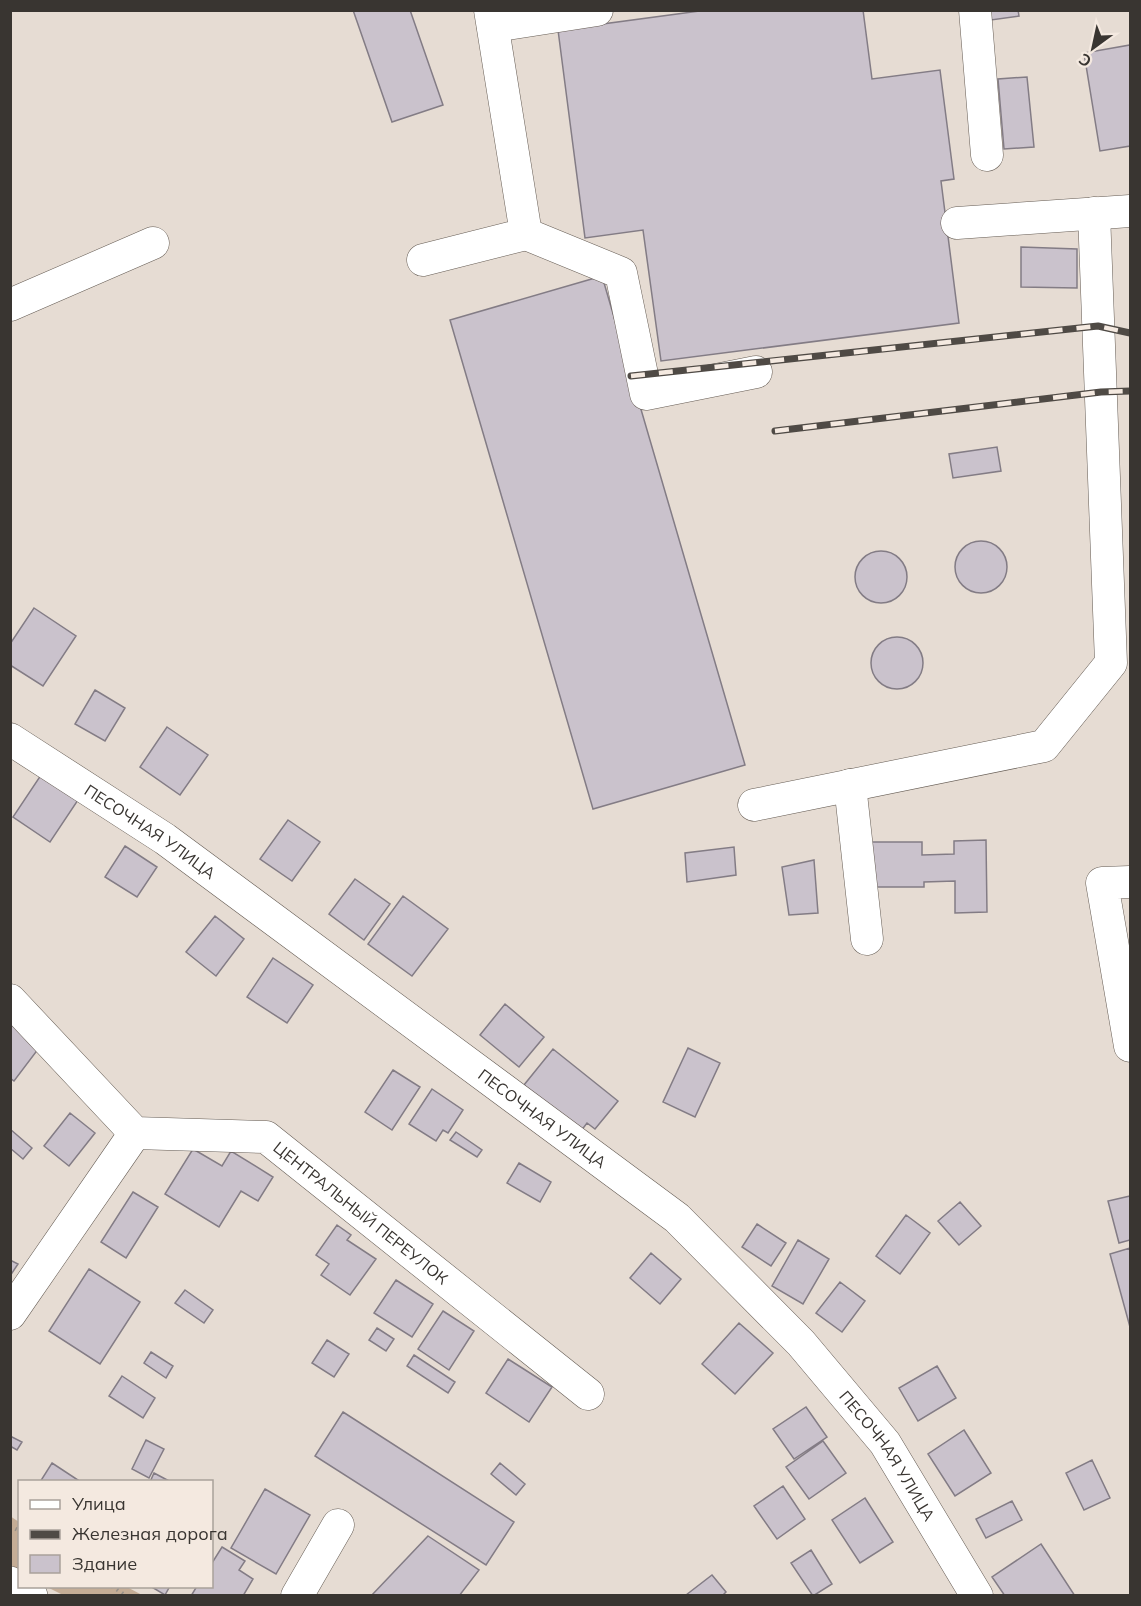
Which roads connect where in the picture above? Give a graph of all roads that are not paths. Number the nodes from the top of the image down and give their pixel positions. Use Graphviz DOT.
graph roads {
  1 [pos="597,10"];
  2 [pos="975,10"];
  3 [pos="492,18"];
  4 [pos="987,155"];
  5 [pos="1131,211"];
  6 [pos="1094,213"];
  7 [pos="957,223"];
  8 [pos="526,234"];
  9 [pos="153,243"];
  10 [pos="423,260"];
  11 [pos="10,305"];
  12 [pos="756,372"];
  13 [pos="10,739"];
  14 [pos="850,785"];
  15 [pos="754,805"];
  16 [pos="1131,882"];
  17 [pos="867,939"];
  18 [pos="10,1000"];
  19 [pos="1131,1047"];
  20 [pos="135,1133"];
  21 [pos="10,1314"];
  22 [pos="588,1394"];
  23 [pos="338,1525"];
  24 [pos="18,1588"];
  25 [pos="31,1596"];
  26 [pos="297,1596"];
  27 [pos="977,1596"];
  1 -- 3 [label="street"];
  2 -- 4 [label="street"];
  3 -- 8 [label="street"];
  5 -- 6 [label="street"];
  6 -- 7 [label="street"];
  6 -- 14 [label="street"];
  8 -- 10 [label="street"];
  8 -- 12 [label="street"];
  9 -- 11 [label="street"];
  13 -- 27 [label="street, ПЕСОЧНАЯ УЛИЦА"];
  14 -- 15 [label="street"];
  14 -- 17 [label="street"];
  16 -- 19 [label="street"];
  18 -- 20 [label="street"];
  20 -- 21 [label="street"];
  20 -- 22 [label="street, ЦЕНТРАЛЬНЫЙ ПЕРЕУЛОК"];
  23 -- 26 [label="street"];
  24 -- 25 [label="main road"];
}
